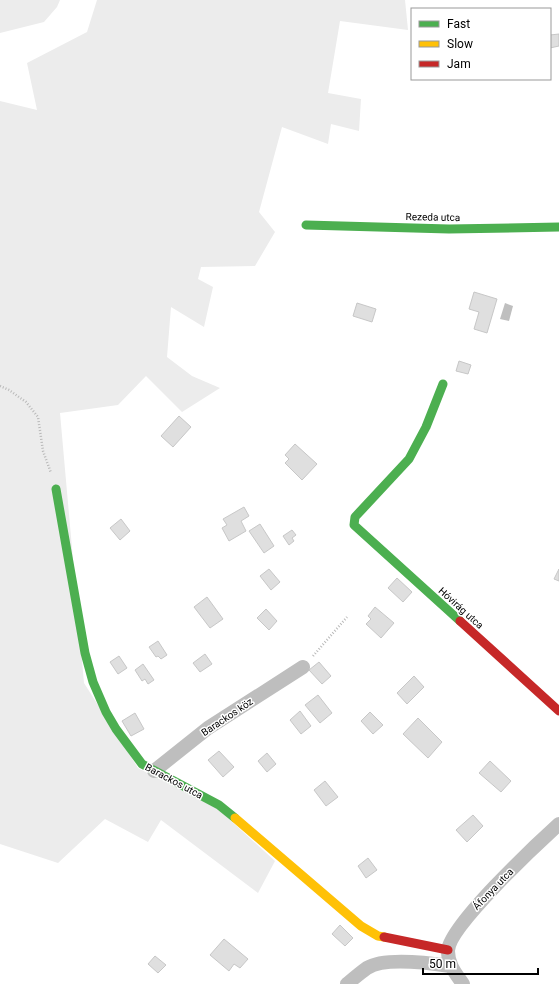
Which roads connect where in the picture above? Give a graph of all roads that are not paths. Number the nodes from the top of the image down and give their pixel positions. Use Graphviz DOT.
graph roads {
  1 [pos="306,226"];
  2 [pos="559,227"];
  3 [pos="443,384"];
  4 [pos="56,489"];
  5 [pos="303,667"];
  6 [pos="559,711"];
  7 [pos="154,771"];
  8 [pos="559,824"];
  9 [pos="448,950"];
  10 [pos="450,966"];
  11 [pos="347,984"];
  12 [pos="463,984"];
  1 -- 2 [label="street, Rezeda utca"];
  3 -- 6 [label="street, Hóvirág utca"];
  4 -- 7 [label="street, Barackos utca"];
  5 -- 7 [label="street, Barackos köz"];
  7 -- 9 [label="street, Barackos utca"];
  8 -- 9 [label="street, Áfonya utca"];
  9 -- 10 [label="street"];
  10 -- 11 [label="street"];
  10 -- 12 [label="street"];
}
